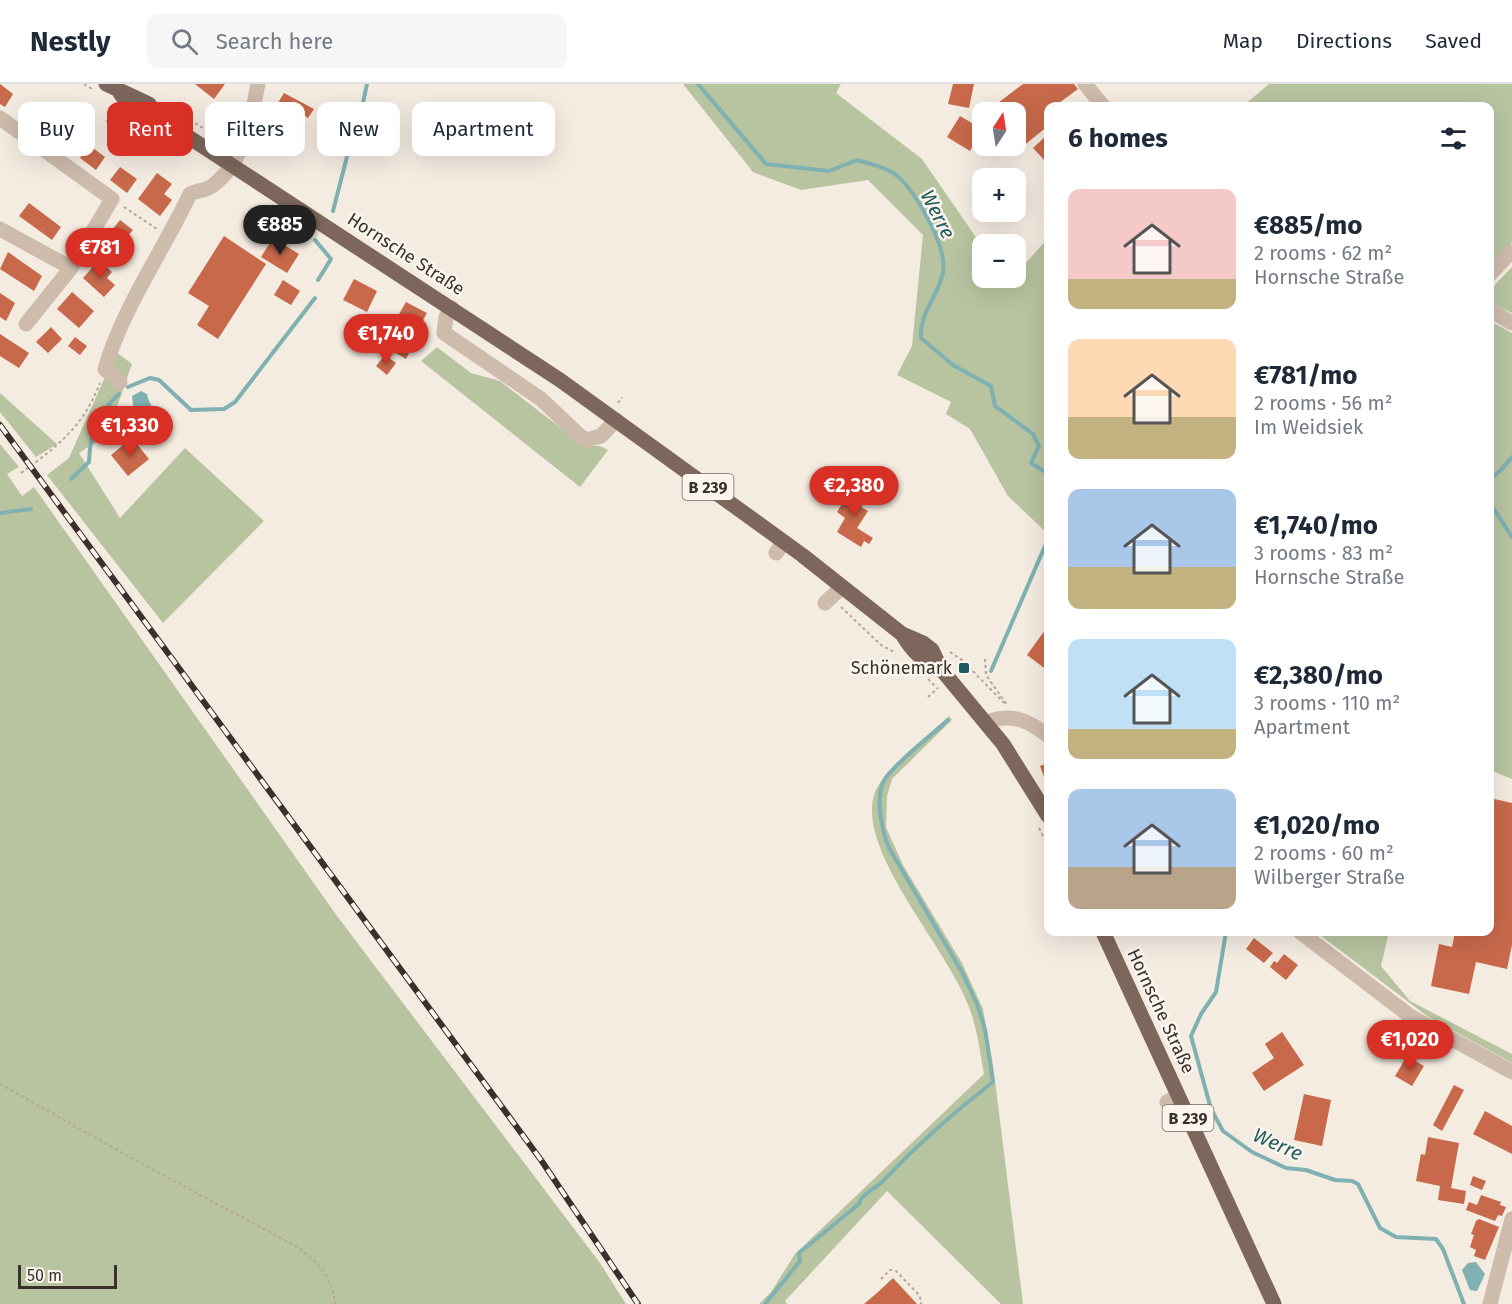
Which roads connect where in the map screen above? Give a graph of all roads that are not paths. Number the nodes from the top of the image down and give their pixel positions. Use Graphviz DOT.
graph roads {
  1 [pos="106,84"];
  2 [pos="258,84"];
  3 [pos="1085,84"];
  4 [pos="1100,102"];
  5 [pos="0,118"];
  6 [pos="232,164"];
  7 [pos="0,229"];
  8 [pos="1512,251"];
  9 [pos="71,268"];
  10 [pos="1494,270"];
  11 [pos="452,308"];
  12 [pos="1494,312"];
  13 [pos="1512,323"];
  14 [pos="26,324"];
  15 [pos="120,382"];
  16 [pos="616,420"];
  17 [pos="842,587"];
  18 [pos="825,603"];
  19 [pos="987,722"];
  20 [pos="1044,733"];
  21 [pos="1044,822"];
  22 [pos="1105,936"];
  23 [pos="1305,936"];
  24 [pos="1512,1072"];
  25 [pos="1512,1219"];
  26 [pos="1274,1304"];
  27 [pos="1490,1304"];
  1 -- 6 [label="main road, Hornsche Straße / B 239"];
  2 -- 6 [label="street"];
  3 -- 4 [label="street"];
  5 -- 9 [label="street"];
  6 -- 11 [label="main road, Hornsche Straße / B 239"];
  6 -- 15 [label="street"];
  7 -- 9 [label="street"];
  8 -- 10 [label="street"];
  9 -- 14 [label="street"];
  11 -- 16 [label="main road, Hornsche Straße / B 239"];
  11 -- 16 [label="street"];
  12 -- 13 [label="street"];
  16 -- 17 [label="main road, B 239"];
  17 -- 18 [label="street"];
  17 -- 19 [label="main road, B 239"];
  19 -- 20 [label="street"];
  19 -- 21 [label="main road, B 239"];
  22 -- 26 [label="main road, Hornsche Straße / B 239"];
  23 -- 24 [label="street"];
  25 -- 27 [label="street"];
}
